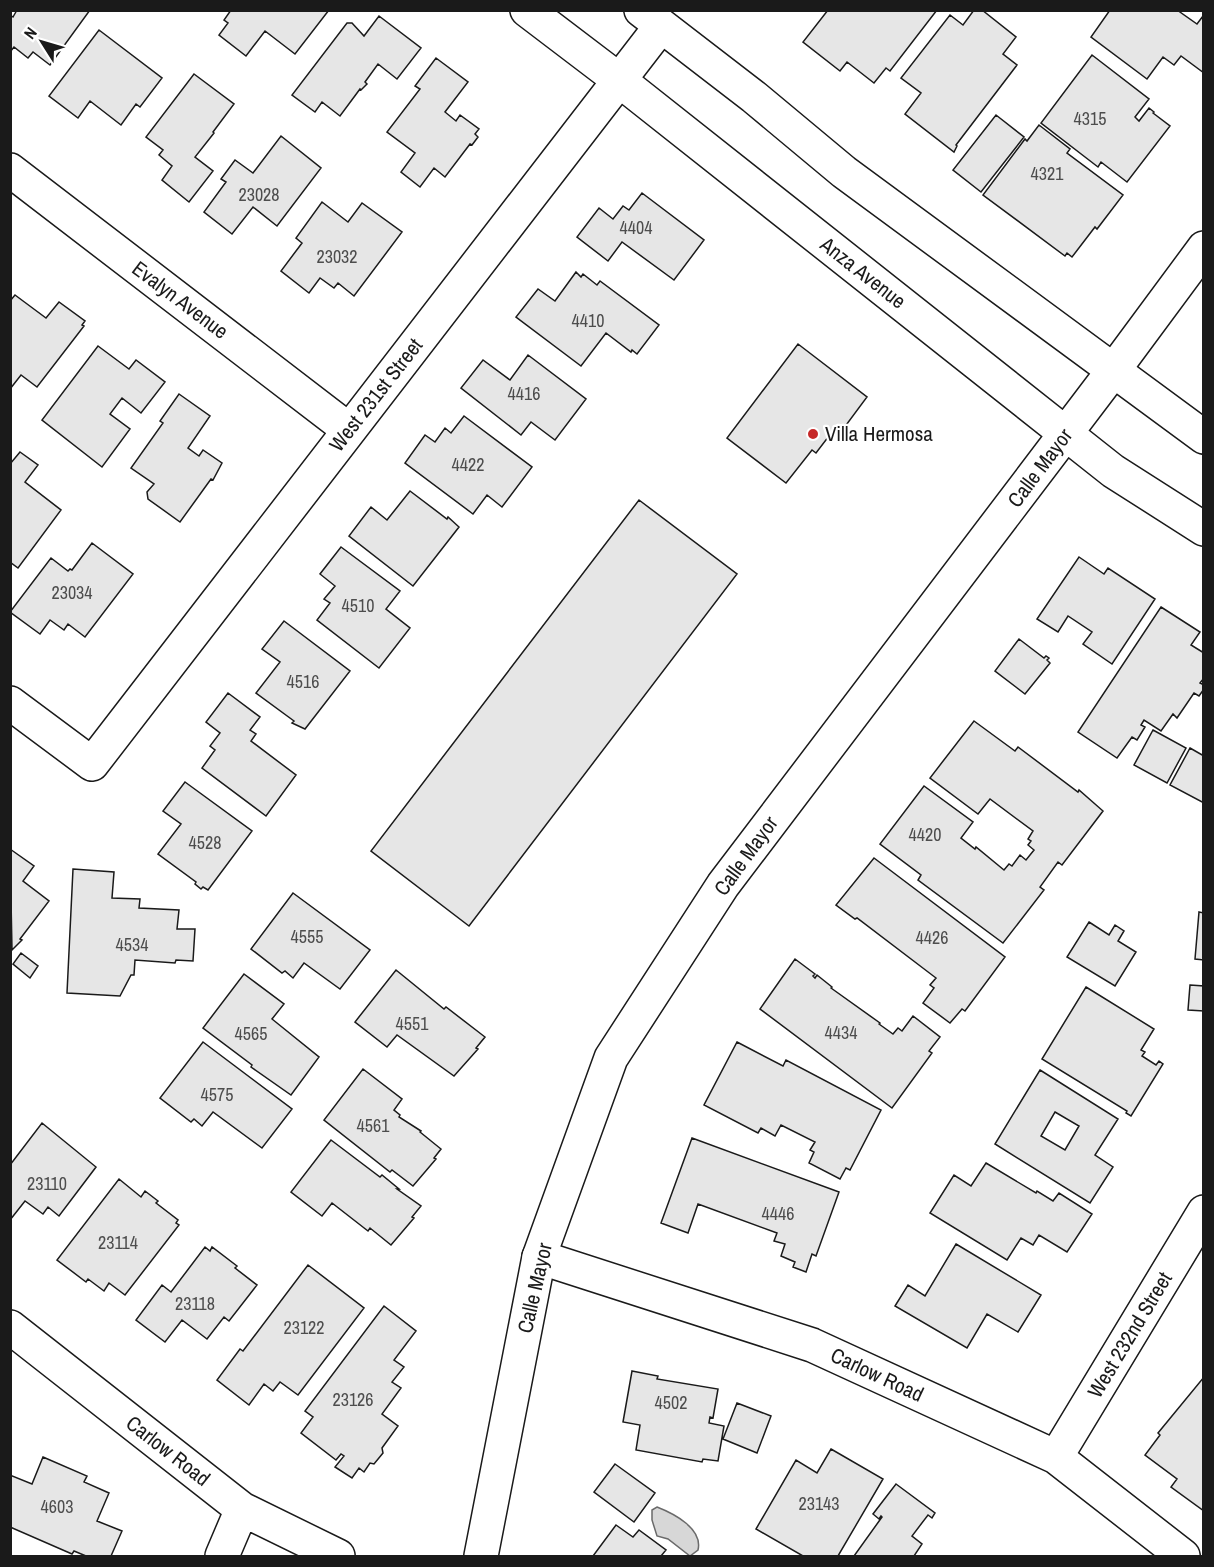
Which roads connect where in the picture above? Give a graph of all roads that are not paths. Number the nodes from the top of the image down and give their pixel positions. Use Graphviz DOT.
graph roads {
  1 [pos="527,10"];
  2 [pos="651,18"];
  3 [pos="620,80"];
  4 [pos="10,170"];
  5 [pos="1203,248"];
  6 [pos="1113,371"];
  7 [pos="350,430"];
  8 [pos="1066,434"];
  9 [pos="1203,437"];
  10 [pos="1203,529"];
  11 [pos="10,703"];
  12 [pos="1203,1212"];
  13 [pos="538,1257"];
  14 [pos="10,1326"];
  15 [pos="1056,1458"];
  16 [pos="242,1509"];
  17 [pos="222,1557"];
  18 [pos="338,1557"];
  19 [pos="481,1557"];
  20 [pos="1183,1557"];
  1 -- 3 [label="street, Anza Avenue"];
  2 -- 3 [label="street, West 231st Street"];
  2 -- 6 [label="street"];
  3 -- 7 [label="street, West 231st Street"];
  3 -- 8 [label="street, Anza Avenue"];
  4 -- 7 [label="street, Evalyn Avenue"];
  5 -- 6 [label="street, Calle Mayor"];
  6 -- 8 [label="street, Calle Mayor"];
  6 -- 9 [label="street"];
  7 -- 11 [label="street, West 231st Street"];
  8 -- 10 [label="street, Anza Avenue"];
  8 -- 13 [label="street, Calle Mayor"];
  12 -- 15 [label="street, West 232nd Street"];
  13 -- 15 [label="street, Carlow Road"];
  13 -- 19 [label="street, Calle Mayor"];
  14 -- 16 [label="street, Carlow Road"];
  15 -- 20 [label="street, Carlow Road"];
  16 -- 17 [label="street"];
  16 -- 18 [label="street, Carlow Road"];
}
